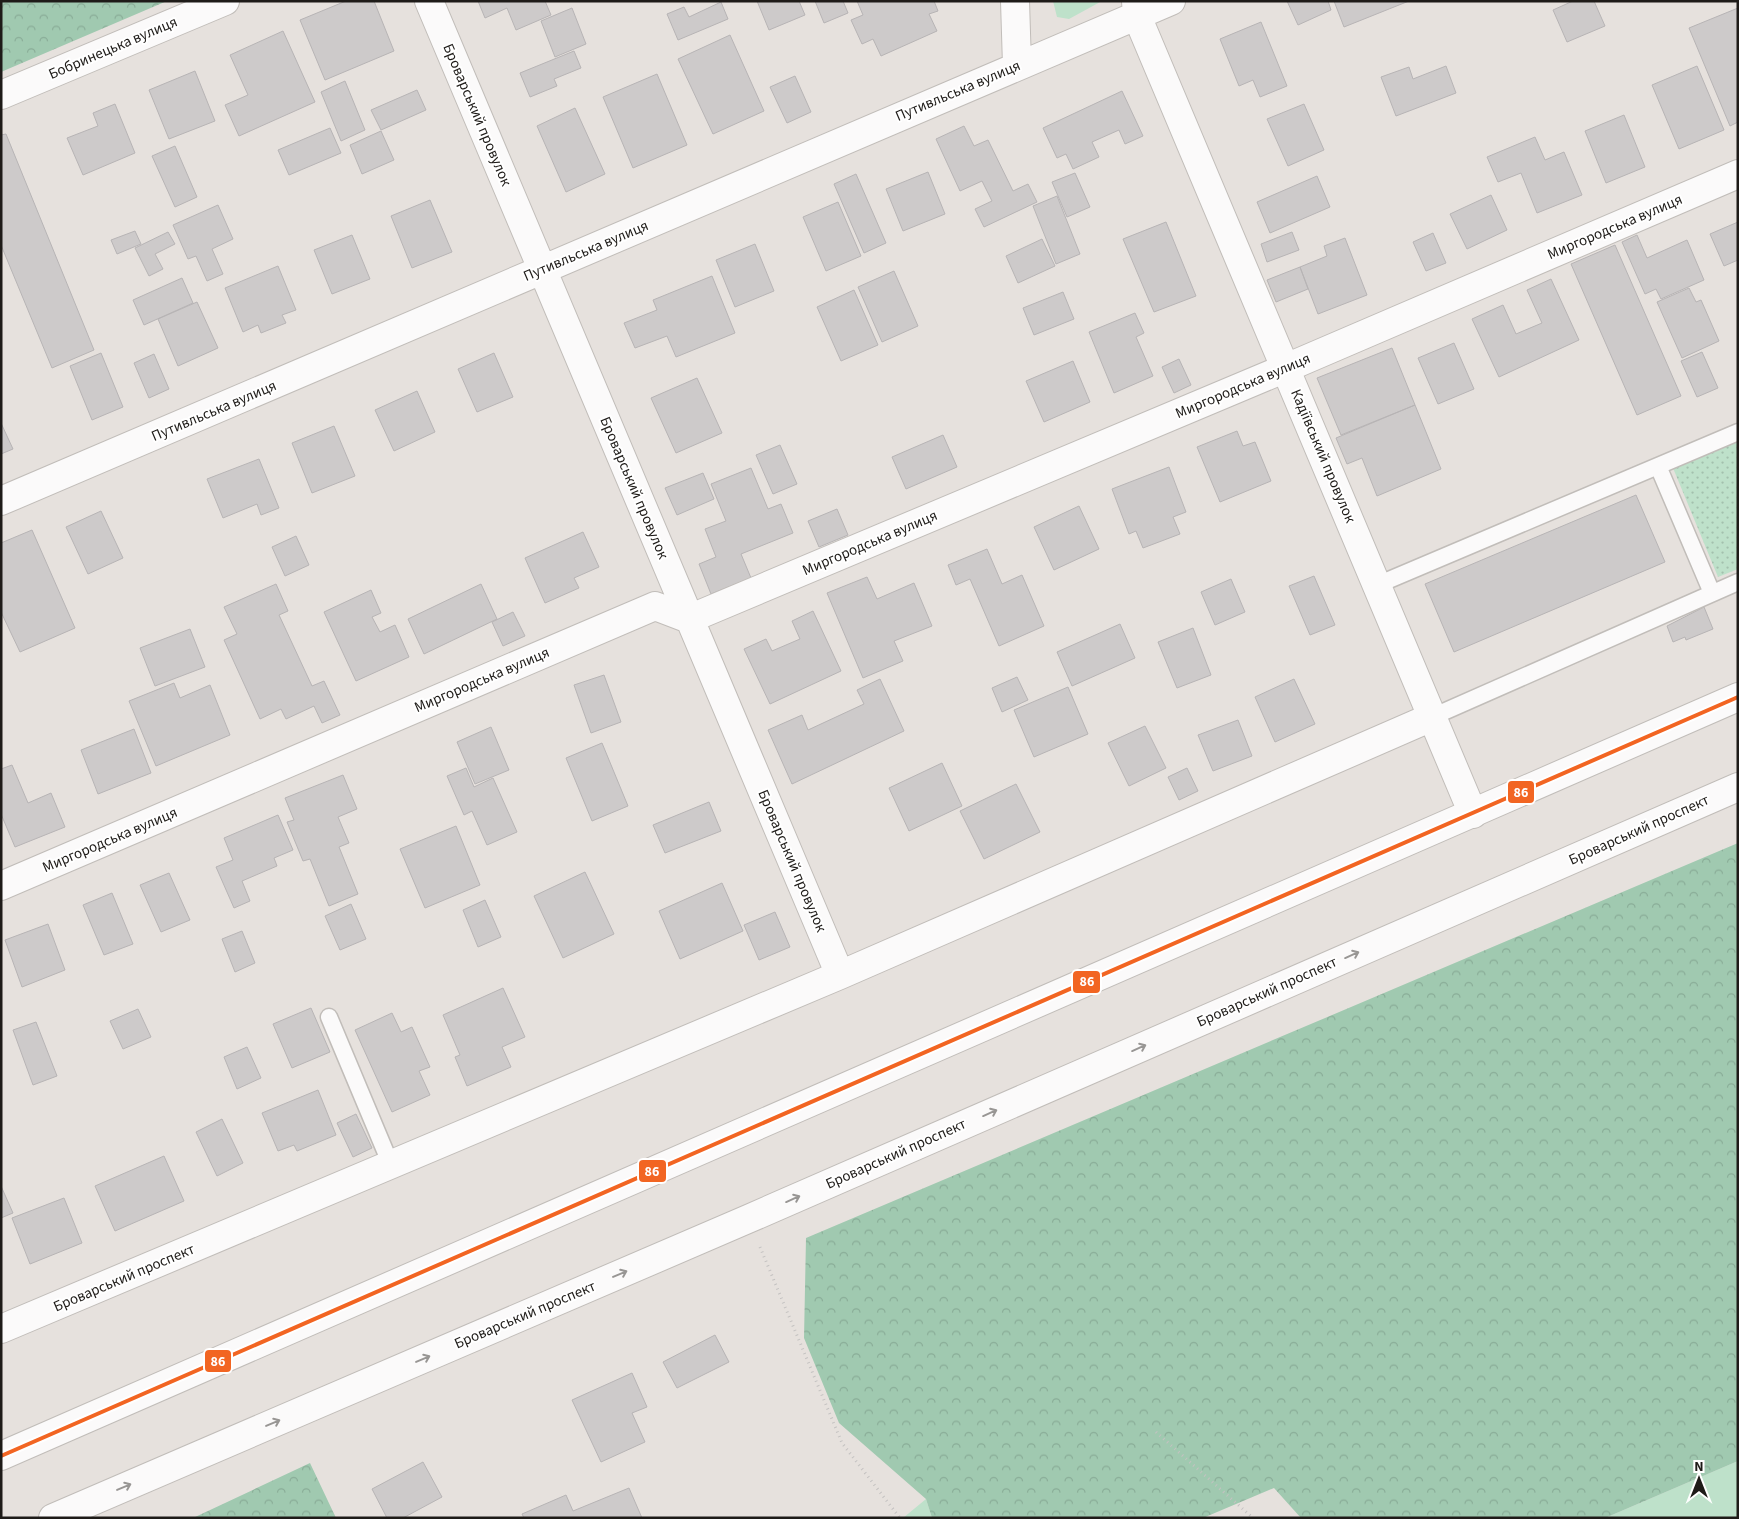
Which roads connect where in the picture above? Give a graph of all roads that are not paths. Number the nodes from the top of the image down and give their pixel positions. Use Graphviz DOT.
graph roads {
  1 [pos="225,1"];
  2 [pos="428,1"];
  3 [pos="1015,1"];
  4 [pos="1171,1"];
  5 [pos="1136,9"];
  6 [pos="1018,65"];
  7 [pos="1,95"];
  8 [pos="1738,174"];
  9 [pos="542,271"];
  10 [pos="1286,368"];
  11 [pos="1738,432"];
  12 [pos="1658,466"];
  13 [pos="1,501"];
  14 [pos="1738,582"];
  15 [pos="1377,585"];
  16 [pos="1712,593"];
  17 [pos="689,619"];
  18 [pos="1738,697"];
  19 [pos="1432,717"];
  20 [pos="1738,787"];
  21 [pos="1473,814"];
  22 [pos="1,886"];
  23 [pos="840,975"];
  24 [pos="329,1017"];
  25 [pos="390,1165"];
  26 [pos="1,1329"];
  27 [pos="1,1456"];
  28 [pos="53,1518"];
  1 -- 7 [label="main road, Бобринецька вулиця"];
  2 -- 9 [label="main road, Броварський провулок"];
  3 -- 6 [label="main road"];
  4 -- 5 [label="main road, Путивльська вулиця"];
  5 -- 6 [label="main road, Путивльська вулиця"];
  5 -- 10 [label="main road, Кадіївський провулок"];
  6 -- 9 [label="main road, Путивльська вулиця"];
  8 -- 10 [label="main road, Миргородська вулиця"];
  9 -- 13 [label="main road, Путивльська вулиця"];
  9 -- 17 [label="main road, Броварський провулок"];
  10 -- 15 [label="main road, Кадіївський провулок"];
  10 -- 17 [label="main road, Миргородська вулиця"];
  11 -- 12 [label="lane"];
  12 -- 15 [label="lane"];
  12 -- 16 [label="lane"];
  14 -- 16 [label="lane"];
  15 -- 19 [label="main road, Кадіївський провулок"];
  16 -- 19 [label="lane"];
  17 -- 22 [label="main road, Миргородська вулиця"];
  17 -- 23 [label="main road, Броварський провулок"];
  18 -- 21 [label="main road"];
  19 -- 21 [label="main road, Кадіївський провулок"];
  19 -- 23 [label="main road, Броварський проспект"];
  28 -- 20 [label="main road, Броварський проспект, one-way"];
  21 -- 27 [label="main road"];
  23 -- 25 [label="main road, Броварський проспект"];
  24 -- 25 [label="lane"];
  25 -- 26 [label="main road, Броварський проспект"];
}
